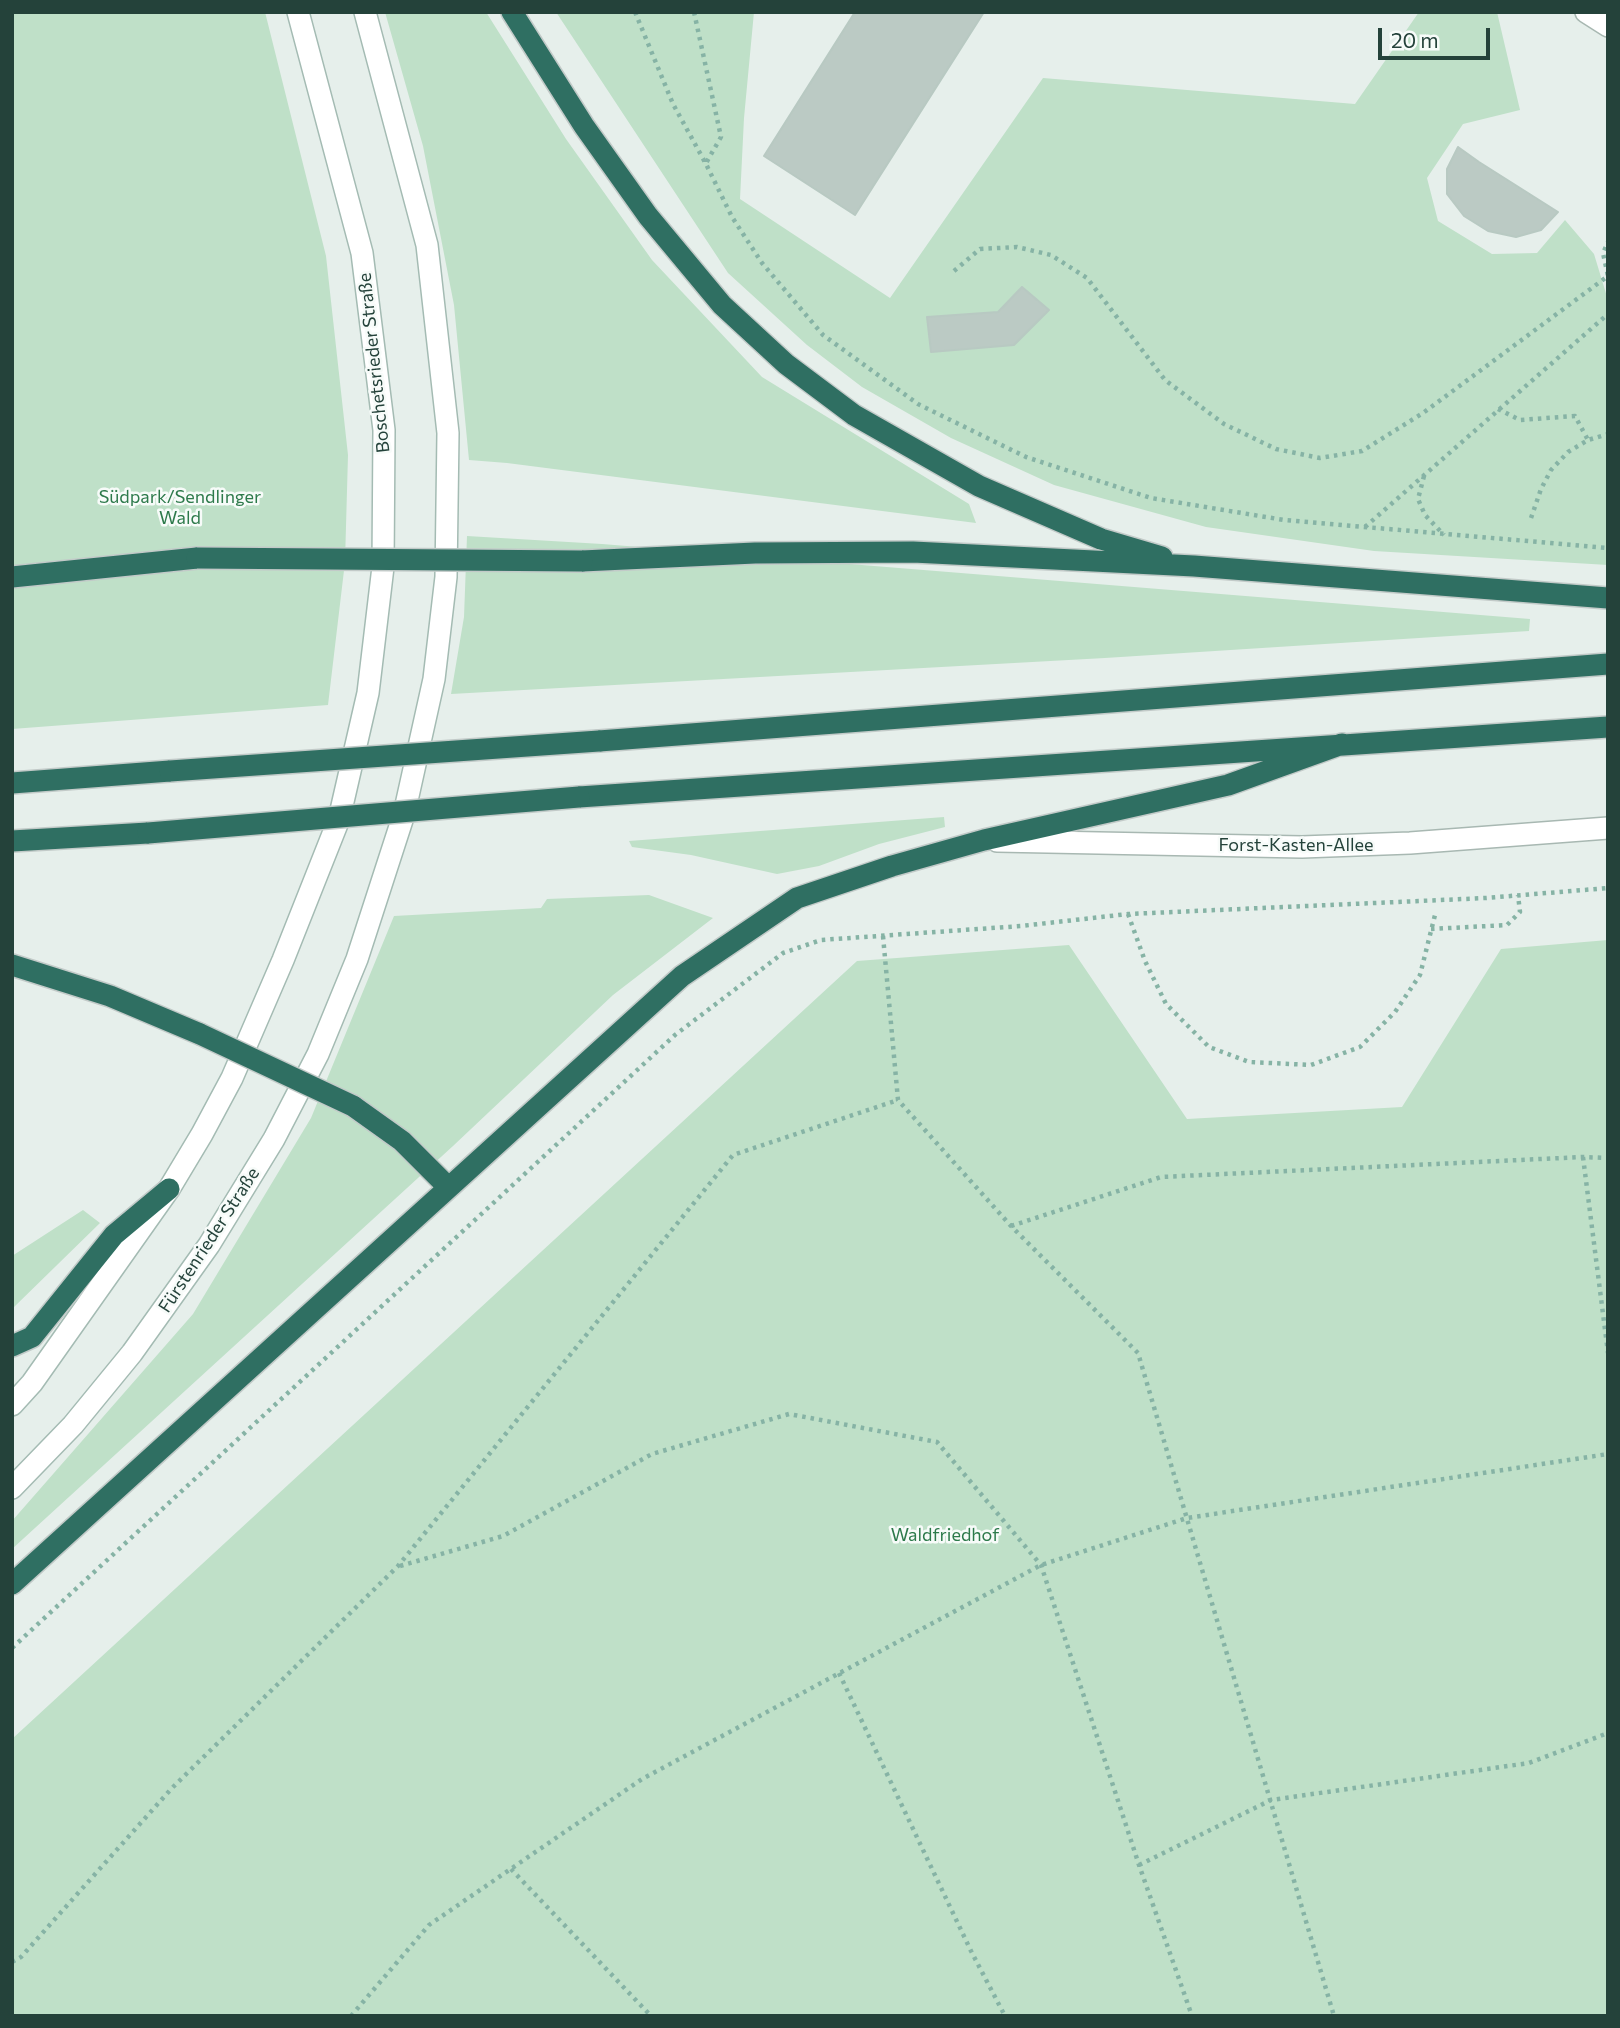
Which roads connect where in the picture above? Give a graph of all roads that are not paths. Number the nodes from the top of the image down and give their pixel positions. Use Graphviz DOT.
graph roads {
  1 [pos="298,12"];
  2 [pos="365,12"];
  3 [pos="512,12"];
  4 [pos="1586,12"];
  5 [pos="1608,26"];
  6 [pos="1194,566"];
  7 [pos="12,578"];
  8 [pos="1608,598"];
  9 [pos="1608,664"];
  10 [pos="1608,727"];
  11 [pos="1342,744"];
  12 [pos="12,783"];
  13 [pos="1608,828"];
  14 [pos="12,841"];
  15 [pos="984,841"];
  16 [pos="12,965"];
  17 [pos="448,1187"];
  18 [pos="169,1189"];
  19 [pos="12,1346"];
  20 [pos="12,1405"];
  21 [pos="12,1488"];
  22 [pos="12,1584"];
  1 -- 18 [label="main road, Boschetsrieder Straße"];
  2 -- 21 [label="main road, Fürstenrieder Straße"];
  3 -- 6 [label="highway"];
  4 -- 5 [label="main road"];
  6 -- 7 [label="highway, bridge"];
  6 -- 8 [label="highway"];
  9 -- 12 [label="highway, bridge"];
  10 -- 11 [label="highway"];
  11 -- 14 [label="highway, bridge"];
  11 -- 15 [label="highway"];
  13 -- 15 [label="main road, Forst-Kasten-Allee"];
  15 -- 17 [label="highway"];
  16 -- 17 [label="highway, bridge"];
  17 -- 22 [label="highway"];
  18 -- 19 [label="highway"];
  18 -- 20 [label="main road"];
}
